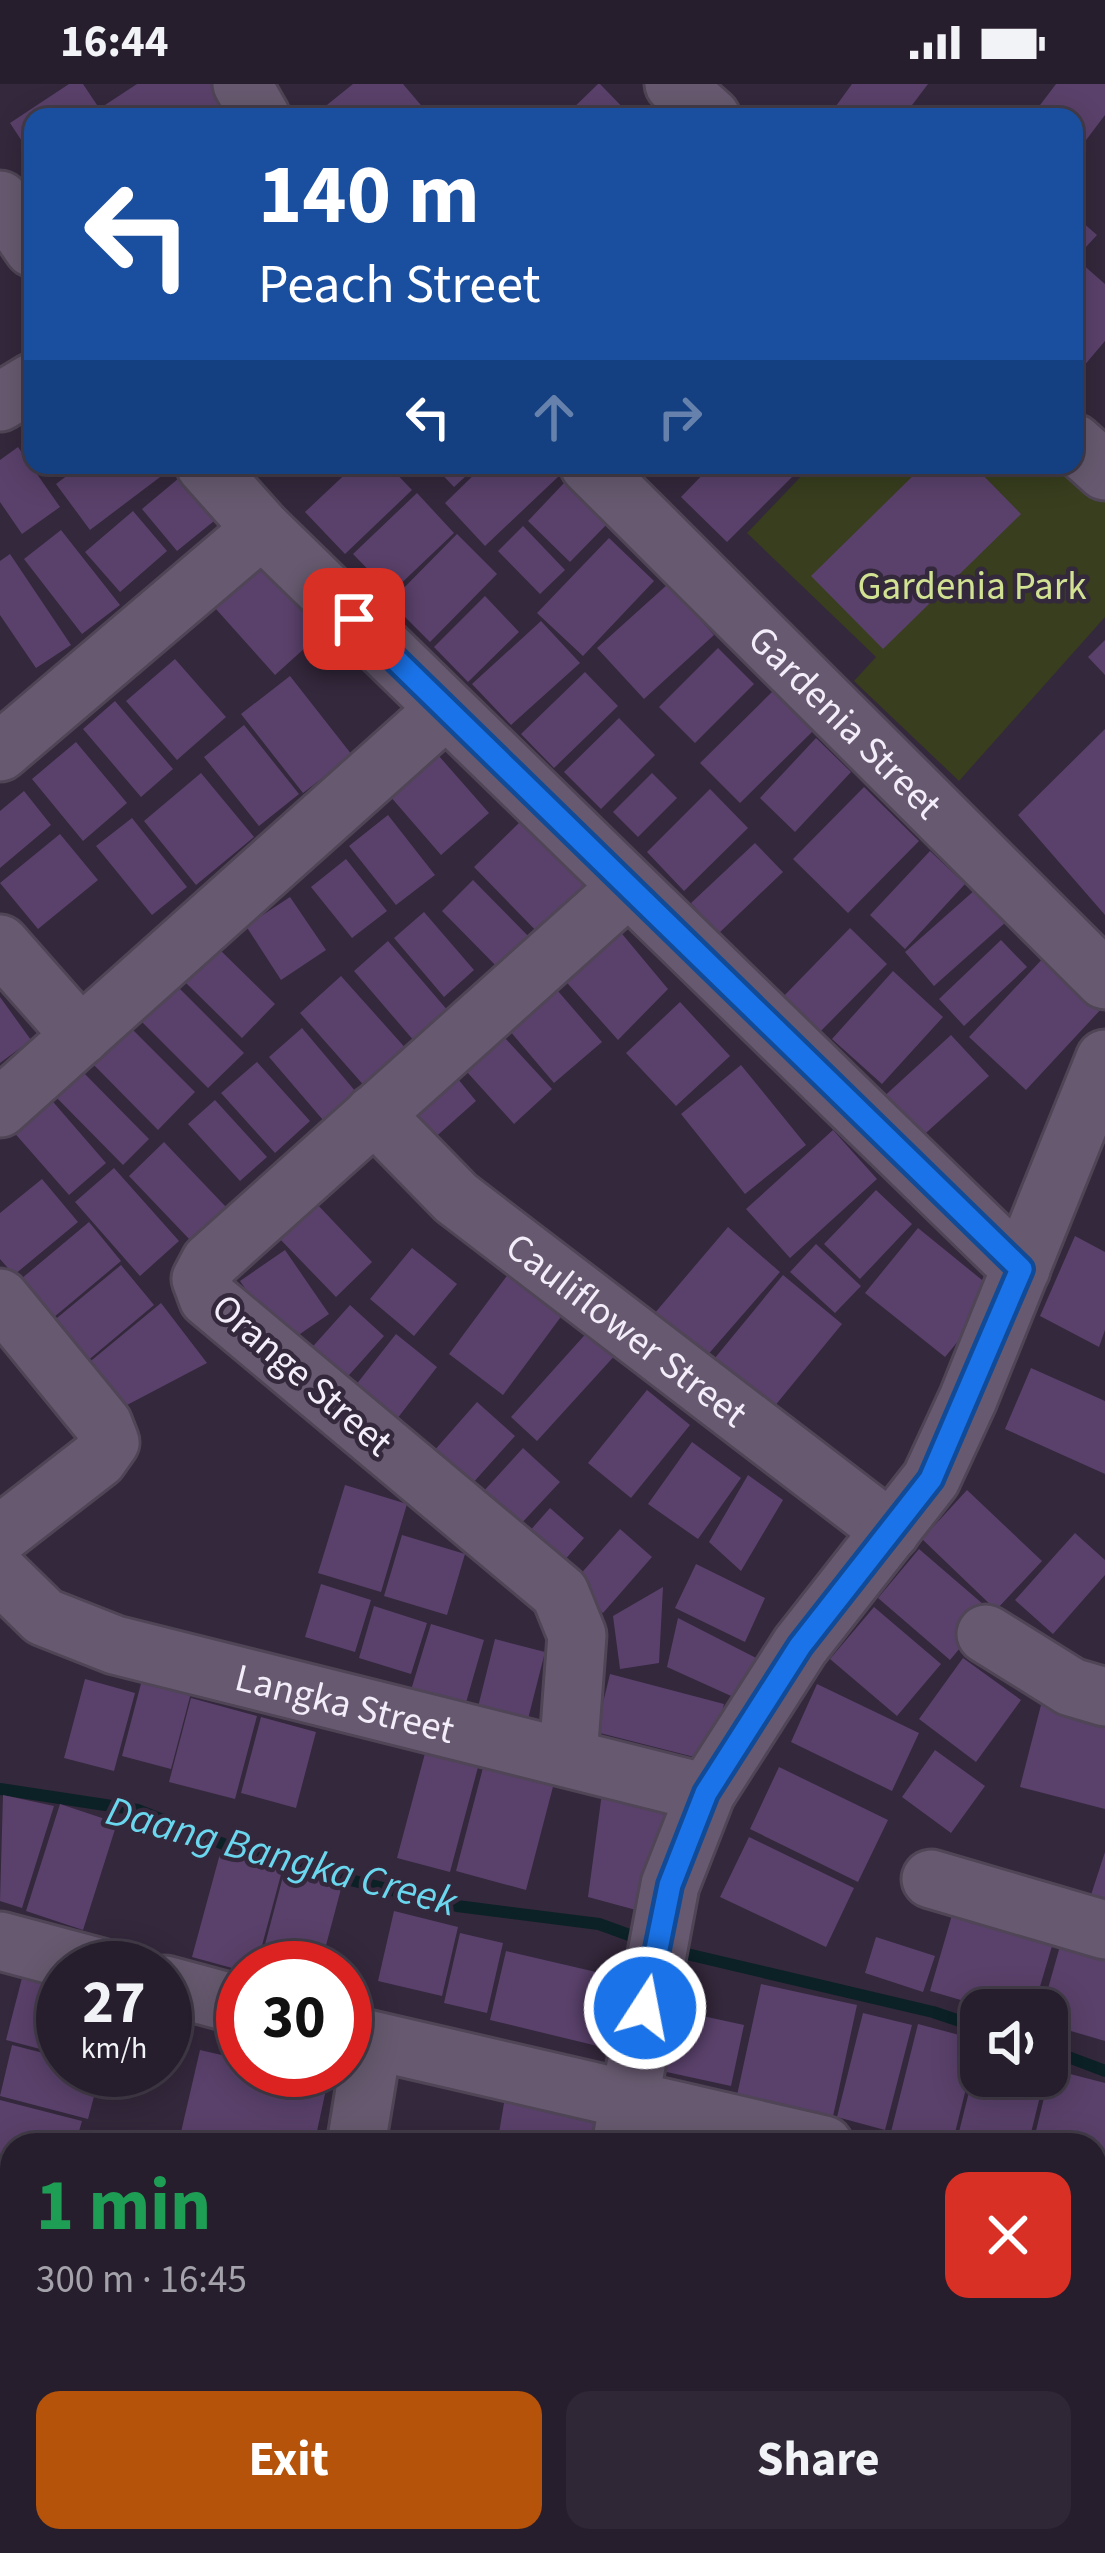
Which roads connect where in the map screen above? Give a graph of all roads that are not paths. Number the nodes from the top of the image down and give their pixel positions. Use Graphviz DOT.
graph roads {
  1 [pos="674,84"];
  2 [pos="701,108"];
  3 [pos="0,200"];
  4 [pos="24,235"];
  5 [pos="214,474"];
  6 [pos="598,474"];
  7 [pos="262,529"];
  8 [pos="446,709"];
  9 [pos="0,752"];
  10 [pos="628,886"];
  11 [pos="0,944"];
  12 [pos="1105,980"];
  13 [pos="81,1036"];
  14 [pos="1105,1059"];
  15 [pos="0,1108"];
  16 [pos="374,1114"];
  17 [pos="1021,1269"];
  18 [pos="0,1298"];
  19 [pos="891,1531"];
  20 [pos="0,1535"];
  21 [pos="0,1574"];
  22 [pos="986,1634"];
  23 [pos="1105,1696"];
  24 [pos="568,1757"];
  25 [pos="706,1793"];
  26 [pos="931,1879"];
  27 [pos="1105,1930"];
  28 [pos="0,1941"];
  29 [pos="36,1951"];
  30 [pos="372,2041"];
  31 [pos="357,2097"];
  32 [pos="625,2122"];
  33 [pos="356,2133"];
  34 [pos="720,2133"];
  1 -- 2 [label="street"];
  3 -- 4 [label="street"];
  5 -- 7 [label="street"];
  6 -- 12 [label="street, Gardenia Street"];
  7 -- 8 [label="street"];
  7 -- 9 [label="street"];
  8 -- 10 [label="street"];
  8 -- 13 [label="street"];
  10 -- 16 [label="street, Orange Street"];
  10 -- 17 [label="street"];
  11 -- 13 [label="street"];
  13 -- 15 [label="street"];
  14 -- 17 [label="street"];
  16 -- 19 [label="street, Cauliflower Street"];
  16 -- 24 [label="street, Orange Street"];
  17 -- 19 [label="street"];
  18 -- 20 [label="street"];
  19 -- 25 [label="street"];
  21 -- 24 [label="street, Langka Street"];
  22 -- 23 [label="street"];
  24 -- 25 [label="street, Langka Street"];
  25 -- 32 [label="street"];
  26 -- 27 [label="street"];
  28 -- 29 [label="street"];
  30 -- 32 [label="street"];
  31 -- 33 [label="street"];
  32 -- 34 [label="street"];
}
